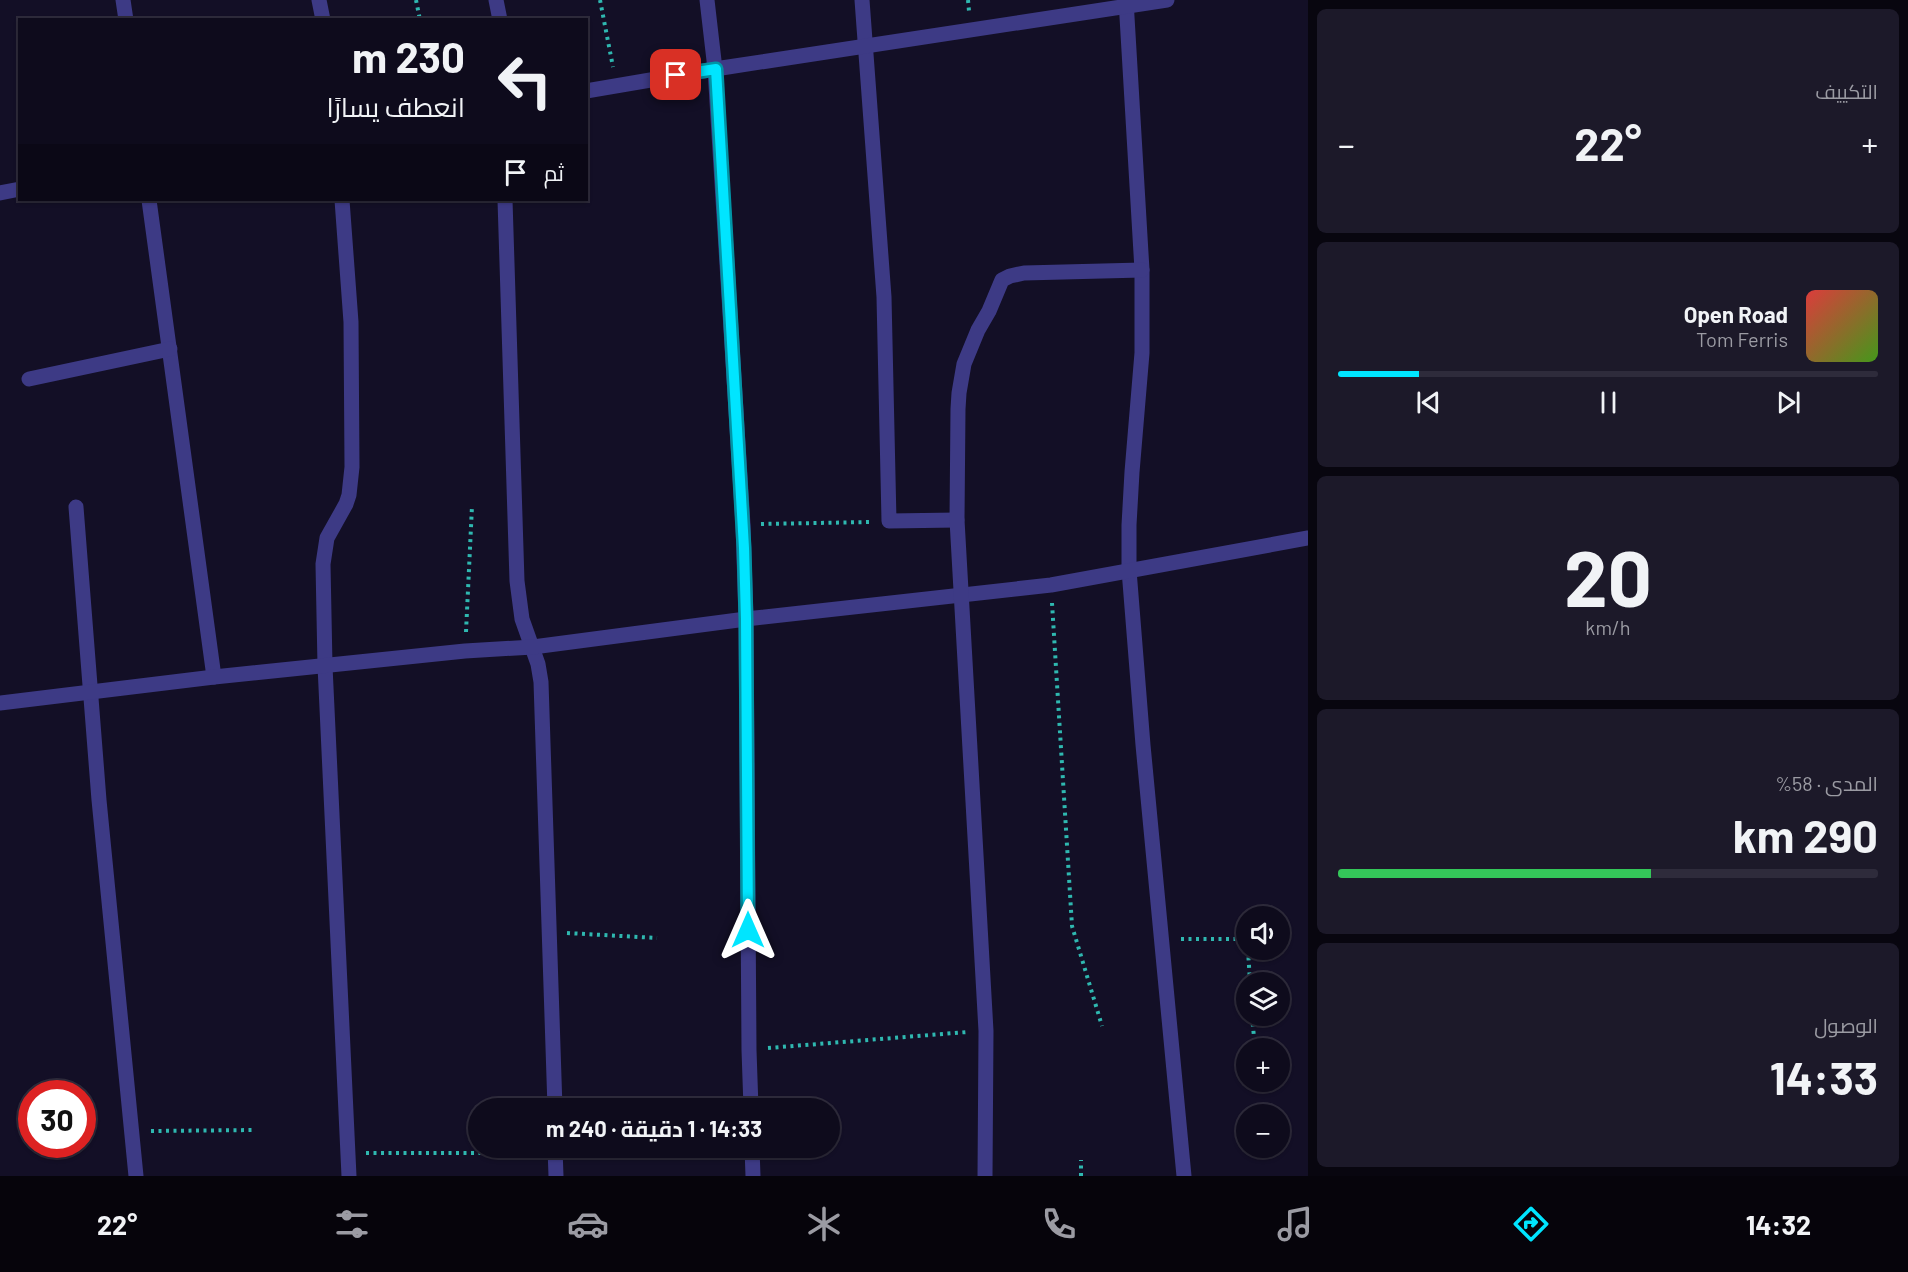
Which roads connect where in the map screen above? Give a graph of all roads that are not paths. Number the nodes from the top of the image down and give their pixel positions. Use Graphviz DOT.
graph roads {
  1 [pos="123,0"];
  2 [pos="320,0"];
  3 [pos="496,0"];
  4 [pos="707,0"];
  5 [pos="862,0"];
  6 [pos="1167,0"];
  7 [pos="1126,3"];
  8 [pos="126,18"];
  9 [pos="323,18"];
  10 [pos="500,18"];
  11 [pos="866,45"];
  12 [pos="716,69"];
  13 [pos="588,91"];
  14 [pos="18,189"];
  15 [pos="0,193"];
  16 [pos="149,201"];
  17 [pos="342,201"];
  18 [pos="505,201"];
  19 [pos="1142,270"];
  20 [pos="170,349"];
  21 [pos="29,379"];
  22 [pos="76,507"];
  23 [pos="957,520"];
  24 [pos="1308,538"];
  25 [pos="1129,570"];
  26 [pos="961,595"];
  27 [pos="746,619"];
  28 [pos="533,647"];
  29 [pos="325,666"];
  30 [pos="214,677"];
  31 [pos="90,692"];
  32 [pos="0,703"];
  33 [pos="555,1098"];
  34 [pos="751,1098"];
  35 [pos="555,1158"];
  36 [pos="752,1158"];
  37 [pos="136,1176"];
  38 [pos="349,1176"];
  39 [pos="556,1176"];
  40 [pos="753,1176"];
  41 [pos="985,1176"];
  42 [pos="1184,1176"];
  1 -- 8 [label="street"];
  2 -- 9 [label="street"];
  3 -- 10 [label="street"];
  4 -- 12 [label="street"];
  5 -- 11 [label="street"];
  6 -- 7 [label="street"];
  7 -- 11 [label="street"];
  7 -- 19 [label="street"];
  11 -- 12 [label="street"];
  11 -- 23 [label="street"];
  12 -- 13 [label="street"];
  12 -- 27 [label="street"];
  14 -- 15 [label="street"];
  16 -- 20 [label="street"];
  17 -- 29 [label="street"];
  18 -- 28 [label="street"];
  19 -- 23 [label="street"];
  19 -- 25 [label="street"];
  20 -- 21 [label="street"];
  20 -- 30 [label="street"];
  22 -- 31 [label="street"];
  23 -- 26 [label="street"];
  24 -- 25 [label="street"];
  25 -- 26 [label="street"];
  25 -- 42 [label="street"];
  26 -- 27 [label="street"];
  26 -- 41 [label="street"];
  27 -- 28 [label="street"];
  27 -- 34 [label="street"];
  28 -- 29 [label="street"];
  28 -- 33 [label="street"];
  29 -- 30 [label="street"];
  29 -- 38 [label="street"];
  30 -- 31 [label="street"];
  31 -- 32 [label="street"];
  31 -- 37 [label="street"];
  35 -- 39 [label="street"];
  36 -- 40 [label="street"];
}
